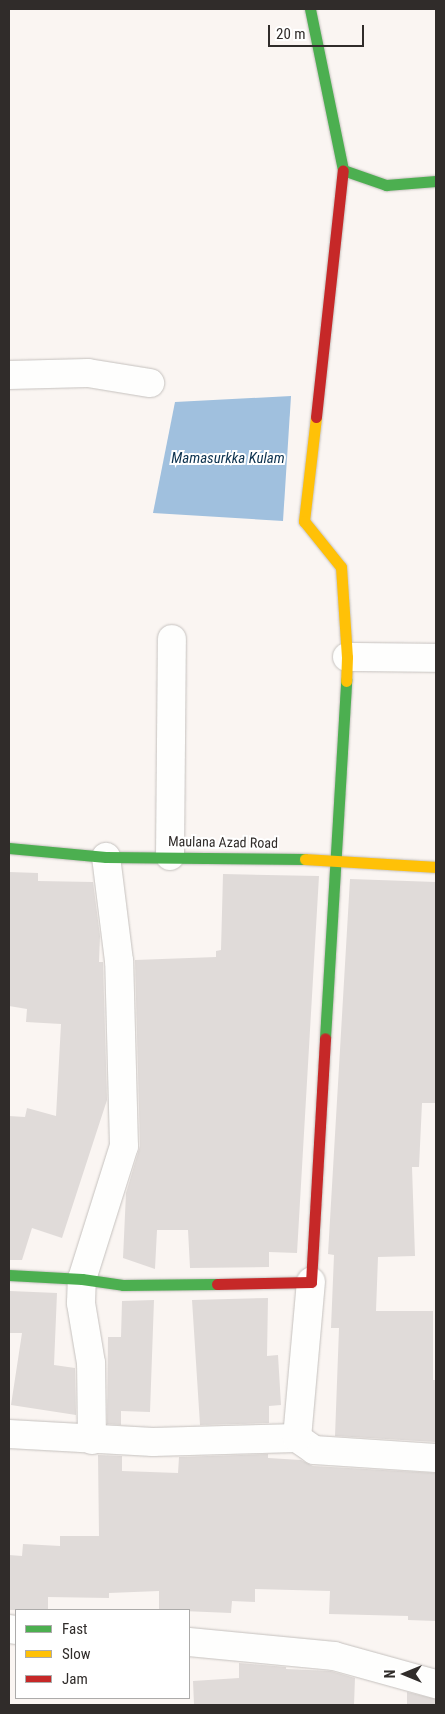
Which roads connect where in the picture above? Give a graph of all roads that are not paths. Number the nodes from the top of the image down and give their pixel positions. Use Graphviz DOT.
graph roads {
  1 [pos="310,9"];
  2 [pos="343,170"];
  3 [pos="436,181"];
  4 [pos="9,375"];
  5 [pos="150,383"];
  6 [pos="172,639"];
  7 [pos="347,658"];
  8 [pos="436,658"];
  9 [pos="9,848"];
  10 [pos="106,856"];
  11 [pos="170,856"];
  12 [pos="334,859"];
  13 [pos="436,868"];
  14 [pos="9,1275"];
  15 [pos="82,1279"];
  16 [pos="311,1282"];
  17 [pos="9,1434"];
  18 [pos="298,1438"];
  19 [pos="92,1440"];
  20 [pos="436,1458"];
  21 [pos="190,1642"];
  22 [pos="436,1684"];
  1 -- 2 [label="street"];
  2 -- 3 [label="street"];
  2 -- 7 [label="street"];
  4 -- 5 [label="street"];
  6 -- 11 [label="street"];
  7 -- 8 [label="street"];
  7 -- 12 [label="street"];
  9 -- 10 [label="street, Maulana Azad Road"];
  10 -- 11 [label="street, Maulana Azad Road"];
  10 -- 15 [label="street"];
  11 -- 12 [label="street, Maulana Azad Road"];
  12 -- 13 [label="street, Maulana Azad Road"];
  12 -- 16 [label="street"];
  14 -- 15 [label="street"];
  15 -- 16 [label="street"];
  15 -- 19 [label="street"];
  16 -- 18 [label="street"];
  17 -- 19 [label="street"];
  18 -- 19 [label="street"];
  18 -- 20 [label="street"];
  21 -- 22 [label="street"];
}
